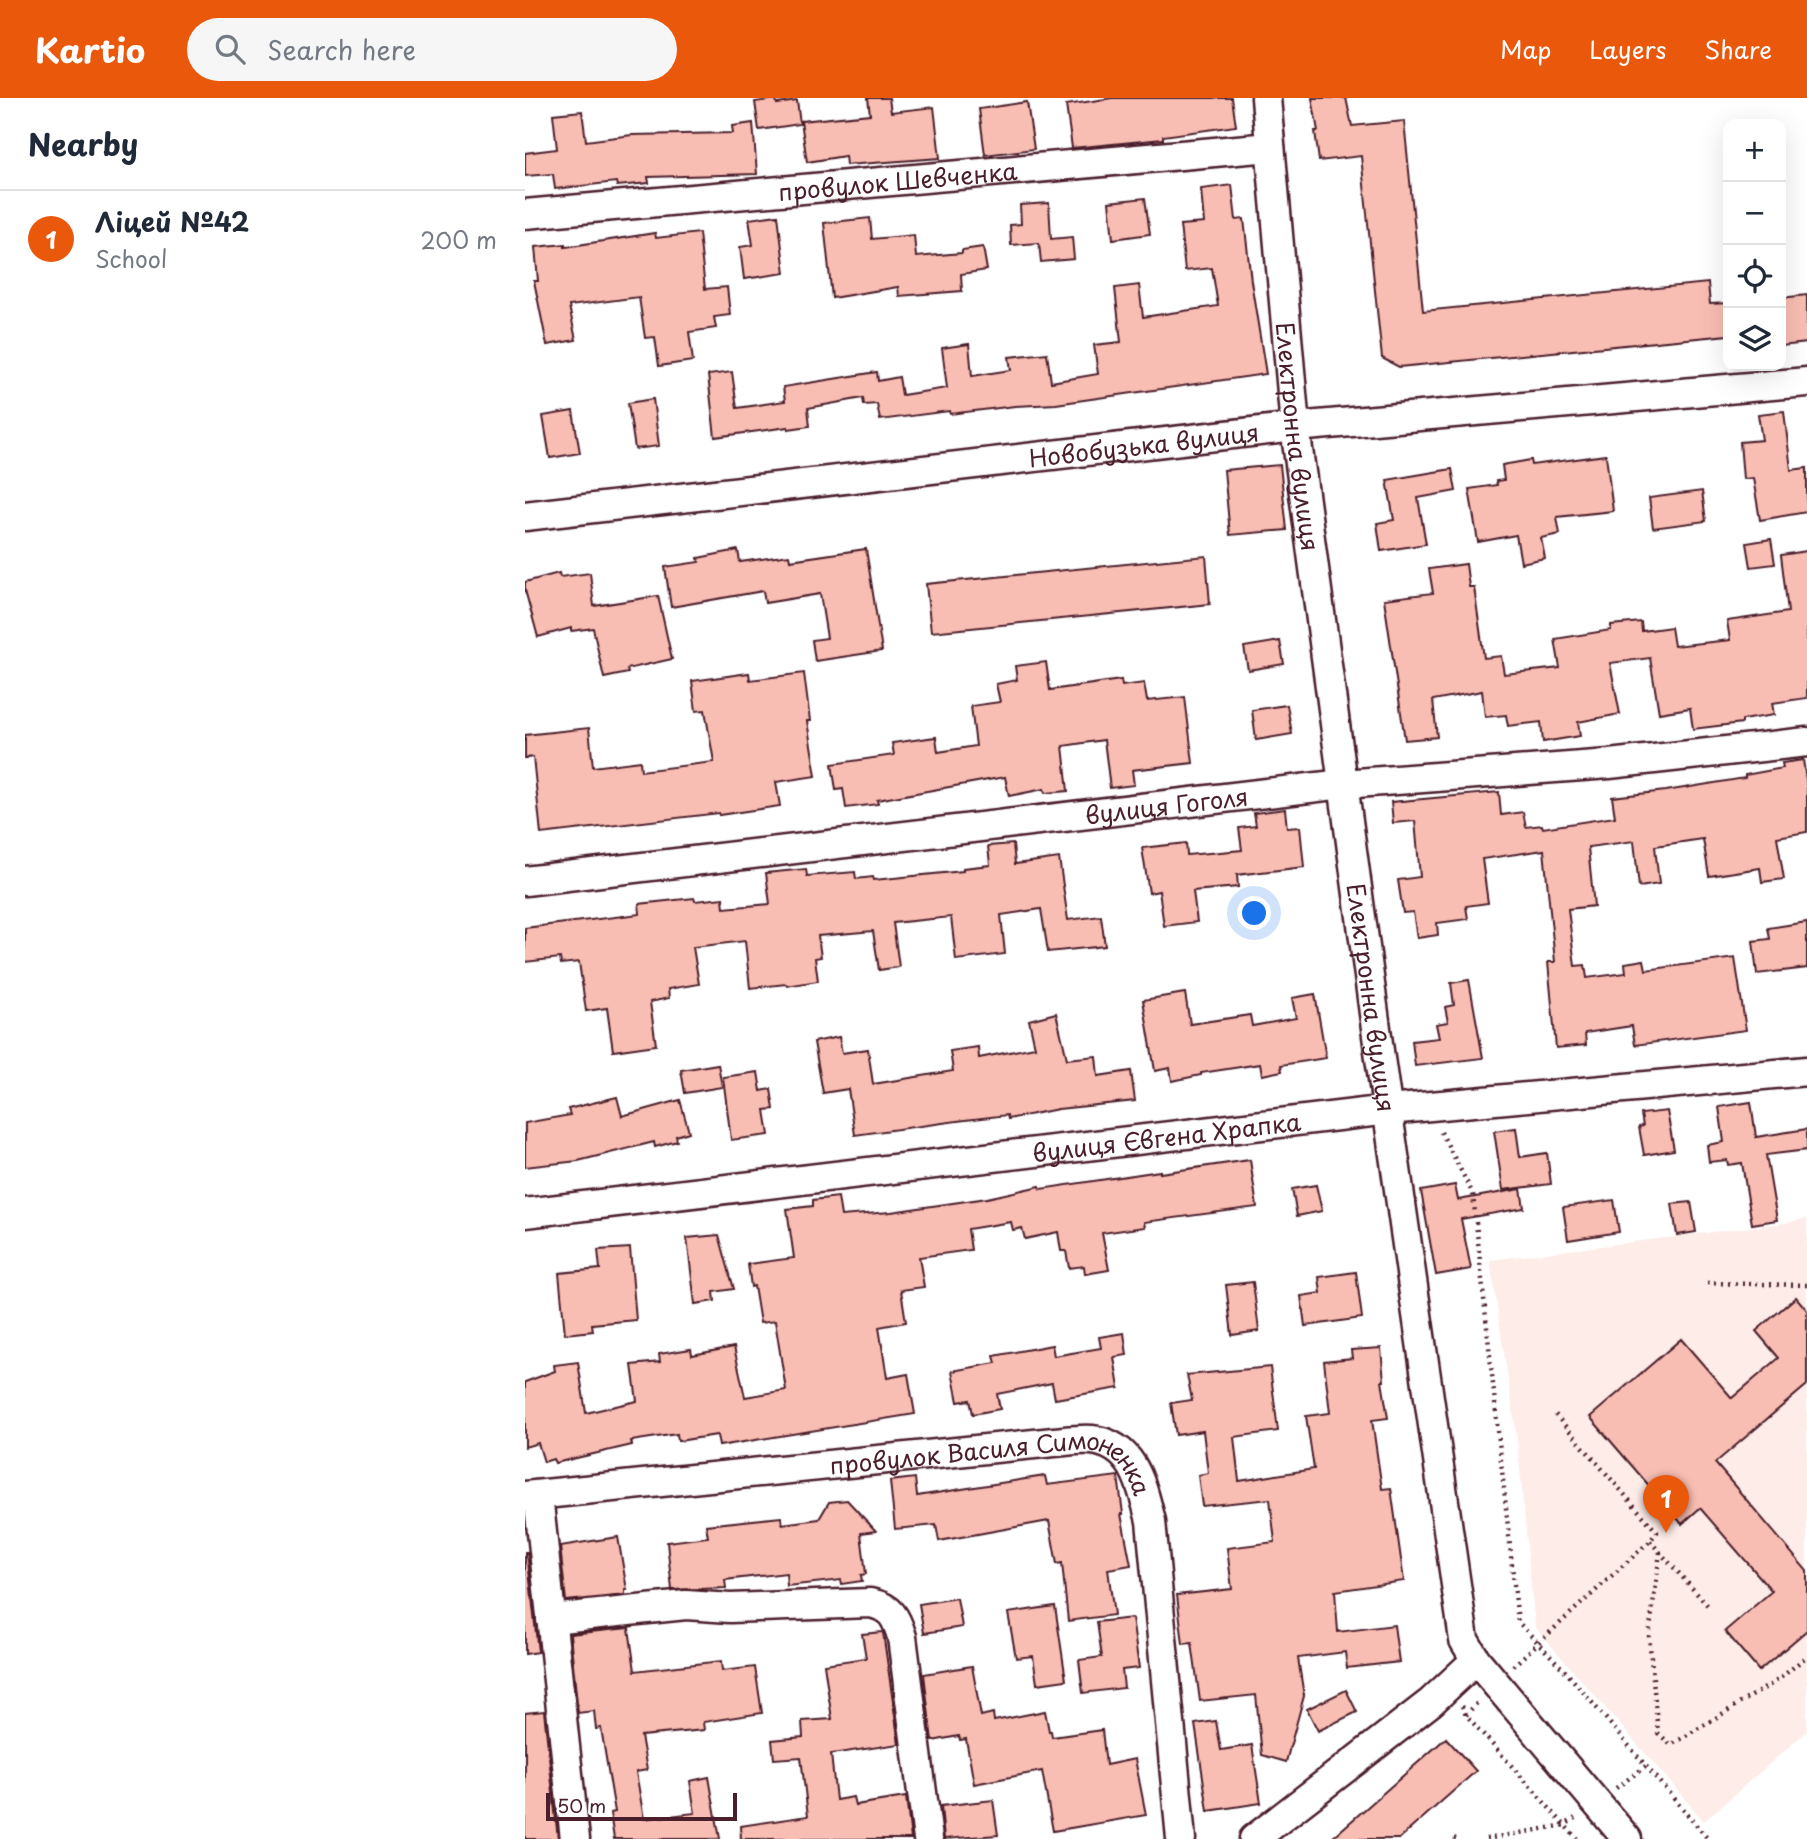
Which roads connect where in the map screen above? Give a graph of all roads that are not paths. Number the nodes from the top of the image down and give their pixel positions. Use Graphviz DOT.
graph roads {
  1 [pos="1266,98"];
  2 [pos="1270,147"];
  3 [pos="525,214"];
  4 [pos="1807,382"];
  5 [pos="1295,426"];
  6 [pos="525,516"];
  7 [pos="1807,741"];
  8 [pos="1343,784"];
  9 [pos="525,881"];
  10 [pos="1807,1071"];
  11 [pos="1388,1110"];
  12 [pos="525,1213"];
  13 [pos="531,1495"];
  14 [pos="551,1619"];
  15 [pos="1476,1660"];
  16 [pos="575,1839"];
  17 [pos="928,1839"];
  18 [pos="1181,1839"];
  19 [pos="1254,1839"];
  20 [pos="1627,1839"];
  1 -- 2 [label="street, Електронна вулиця"];
  2 -- 3 [label="street, провулок Шевченка"];
  2 -- 5 [label="street, Електронна вулиця"];
  4 -- 5 [label="street, Новобузька вулиця"];
  5 -- 6 [label="street, Новобузька вулиця"];
  5 -- 8 [label="street, Електронна вулиця"];
  7 -- 8 [label="street, вулиця Гоголя"];
  8 -- 9 [label="street, вулиця Гоголя"];
  8 -- 11 [label="street, Електронна вулиця"];
  10 -- 11 [label="street, вулиця Євгена Храпка"];
  11 -- 12 [label="street, вулиця Євгена Храпка"];
  11 -- 15 [label="street, Електронна вулиця"];
  13 -- 14 [label="street"];
  13 -- 18 [label="street, провулок Василя Симоненка"];
  14 -- 16 [label="street"];
  14 -- 17 [label="street"];
  15 -- 19 [label="street"];
  15 -- 20 [label="street, Електронна вулиця"];
}
